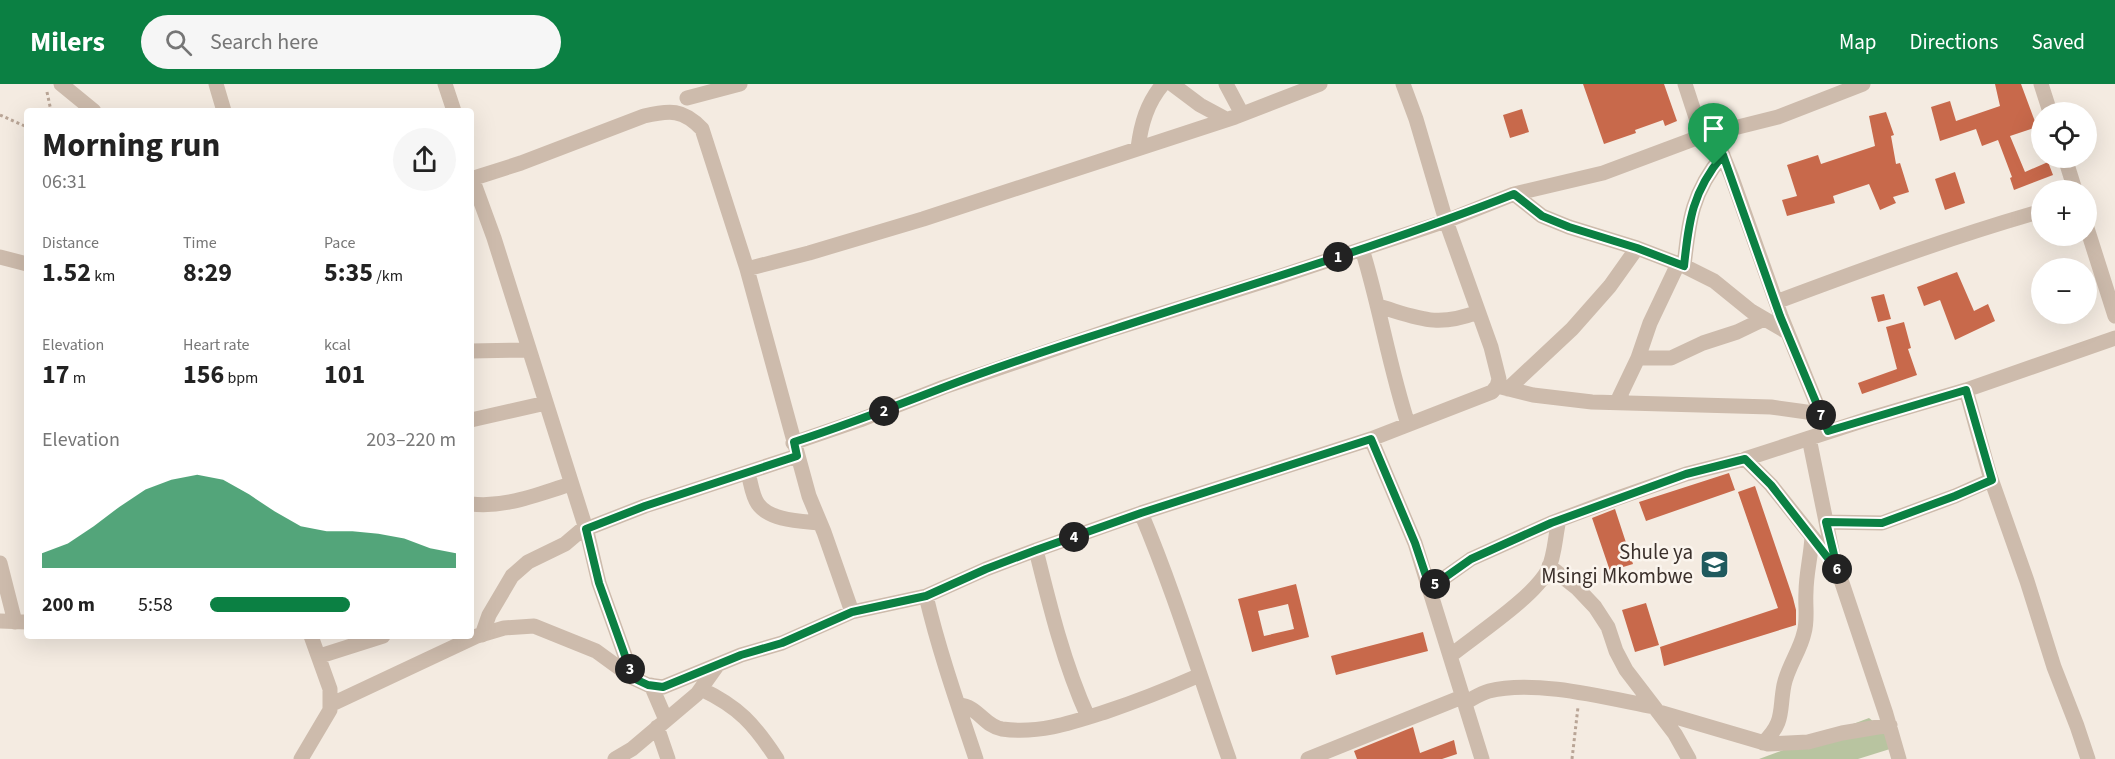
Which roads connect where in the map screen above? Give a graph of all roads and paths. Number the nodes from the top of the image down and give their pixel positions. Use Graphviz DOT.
graph roads {
  1 [pos="216,84"];
  2 [pos="445,84"];
  3 [pos="740,84"];
  4 [pos="1163,84"];
  5 [pos="1172,84"];
  6 [pos="1226,84"];
  7 [pos="1320,84"];
  8 [pos="1403,84"];
  9 [pos="1685,84"];
  10 [pos="1863,84"];
  11 [pos="2041,84"];
  12 [pos="54,86"];
  13 [pos="686,91"];
  14 [pos="2047,102"];
  15 [pos="51,108"];
  16 [pos="89,108"];
  17 [pos="223,108"];
  18 [pos="453,108"];
  19 [pos="1242,114"];
  20 [pos="0,115"];
  21 [pos="692,119"];
  22 [pos="1226,119"];
  23 [pos="24,126"];
  24 [pos="1708,135"];
  25 [pos="1138,148"];
  26 [pos="1723,155"];
  27 [pos="474,174"];
  28 [pos="474,180"];
  29 [pos="1514,194"];
  30 [pos="2031,214"];
  31 [pos="1446,221"];
  32 [pos="2093,246"];
  33 [pos="1637,248"];
  34 [pos="1362,249"];
  35 [pos="0,257"];
  36 [pos="24,263"];
  37 [pos="1681,265"];
  38 [pos="747,269"];
  39 [pos="1776,302"];
  40 [pos="1378,306"];
  41 [pos="1478,312"];
  42 [pos="2115,316"];
  43 [pos="1764,319"];
  44 [pos="1787,332"];
  45 [pos="2115,338"];
  46 [pos="529,350"];
  47 [pos="474,351"];
  48 [pos="1638,358"];
  49 [pos="1502,388"];
  50 [pos="1966,390"];
  51 [pos="1617,402"];
  52 [pos="546,403"];
  53 [pos="1821,414"];
  54 [pos="474,419"];
  55 [pos="1408,424"];
  56 [pos="1828,431"];
  57 [pos="1809,438"];
  58 [pos="1371,439"];
  59 [pos="795,449"];
  60 [pos="1745,459"];
  61 [pos="748,473"];
  62 [pos="1992,480"];
  63 [pos="571,484"];
  64 [pos="474,504"];
  65 [pos="1141,513"];
  66 [pos="1559,520"];
  67 [pos="1826,522"];
  68 [pos="820,523"];
  69 [pos="586,528"];
  70 [pos="1812,537"];
  71 [pos="1036,550"];
  72 [pos="0,563"];
  73 [pos="1549,566"];
  74 [pos="1838,571"];
  75 [pos="1430,588"];
  76 [pos="926,596"];
  77 [pos="852,612"];
  78 [pos="14,621"];
  79 [pos="479,630"];
  80 [pos="312,639"];
  81 [pos="358,639"];
  82 [pos="461,639"];
  83 [pos="320,656"];
  84 [pos="1450,656"];
  85 [pos="717,666"];
  86 [pos="1200,675"];
  87 [pos="633,678"];
  88 [pos="651,685"];
  89 [pos="701,689"];
  90 [pos="1579,694"];
  91 [pos="1463,700"];
  92 [pos="330,705"];
  93 [pos="959,705"];
  94 [pos="1656,709"];
  95 [pos="1088,717"];
  96 [pos="662,723"];
  97 [pos="1890,725"];
  98 [pos="1763,742"];
  99 [pos="301,759"];
  100 [pos="615,759"];
  101 [pos="668,759"];
  102 [pos="777,759"];
  103 [pos="976,759"];
  104 [pos="1229,759"];
  105 [pos="1308,759"];
  106 [pos="1482,759"];
  107 [pos="1572,759"];
  108 [pos="1689,759"];
  109 [pos="1899,759"];
  110 [pos="2088,759"];
  1 -- 17 [label="street"];
  2 -- 18 [label="street"];
  3 -- 13 [label="street"];
  4 -- 25 [label="street"];
  5 -- 22 [label="street"];
  6 -- 19 [label="street"];
  7 -- 19 [label="street"];
  8 -- 31 [label="street"];
  9 -- 24 [label="street"];
  10 -- 24 [label="street"];
  11 -- 14 [label="street"];
  12 -- 15 [label="path"];
  12 -- 16 [label="street"];
  13 -- 21 [label="street"];
  19 -- 22 [label="street"];
  20 -- 23 [label="path"];
  21 -- 27 [label="street"];
  21 -- 38 [label="street"];
  22 -- 25 [label="street"];
  24 -- 26 [label="street"];
  24 -- 29 [label="street"];
  25 -- 38 [label="street"];
  26 -- 37 [label="street"];
  26 -- 39 [label="street"];
  28 -- 46 [label="street"];
  29 -- 31 [label="street"];
  29 -- 33 [label="street"];
  30 -- 39 [label="street"];
  31 -- 34 [label="street"];
  31 -- 41 [label="street"];
  32 -- 42 [label="street"];
  33 -- 37 [label="street"];
  33 -- 49 [label="street"];
  34 -- 40 [label="street"];
  34 -- 59 [label="street"];
  35 -- 36 [label="street"];
  37 -- 43 [label="street"];
  37 -- 48 [label="street"];
  38 -- 59 [label="street"];
  39 -- 44 [label="street"];
  40 -- 41 [label="street"];
  40 -- 55 [label="street"];
  41 -- 49 [label="street"];
  43 -- 44 [label="street"];
  43 -- 48 [label="street"];
  44 -- 53 [label="street"];
  45 -- 50 [label="street"];
  46 -- 47 [label="street"];
  46 -- 52 [label="street"];
  48 -- 51 [label="street"];
  49 -- 51 [label="street"];
  49 -- 55 [label="street"];
  50 -- 56 [label="street"];
  50 -- 62 [label="street"];
  51 -- 53 [label="street"];
  52 -- 54 [label="street"];
  52 -- 63 [label="street"];
  53 -- 56 [label="street"];
  55 -- 58 [label="street"];
  56 -- 57 [label="street"];
  57 -- 60 [label="street"];
  57 -- 67 [label="street"];
  58 -- 65 [label="street"];
  58 -- 75 [label="street"];
  59 -- 61 [label="street"];
  59 -- 68 [label="street"];
  60 -- 66 [label="street"];
  60 -- 70 [label="street"];
  61 -- 68 [label="street"];
  61 -- 69 [label="street"];
  62 -- 67 [label="street"];
  62 -- 110 [label="street"];
  63 -- 64 [label="street"];
  63 -- 69 [label="street"];
  65 -- 71 [label="street"];
  65 -- 86 [label="street"];
  66 -- 73 [label="street"];
  66 -- 75 [label="street"];
  67 -- 74 [label="street"];
  68 -- 77 [label="street"];
  69 -- 79 [label="street"];
  69 -- 87 [label="street"];
  70 -- 74 [label="street"];
  70 -- 98 [label="street"];
  71 -- 76 [label="street"];
  71 -- 95 [label="street"];
  72 -- 78 [label="street"];
  73 -- 84 [label="street"];
  73 -- 94 [label="street"];
  74 -- 97 [label="street"];
  75 -- 84 [label="street"];
  76 -- 77 [label="street"];
  76 -- 93 [label="street"];
  77 -- 85 [label="street"];
  79 -- 87 [label="street"];
  80 -- 83 [label="street"];
  81 -- 83 [label="street"];
  82 -- 92 [label="street"];
  83 -- 92 [label="street"];
  84 -- 91 [label="street"];
  85 -- 88 [label="street"];
  85 -- 89 [label="street"];
  86 -- 95 [label="street"];
  86 -- 104 [label="street"];
  87 -- 88 [label="street"];
  88 -- 96 [label="street"];
  89 -- 96 [label="street"];
  89 -- 102 [label="street"];
  90 -- 91 [label="street"];
  90 -- 94 [label="street"];
  90 -- 107 [label="path"];
  91 -- 105 [label="street"];
  91 -- 106 [label="street"];
  92 -- 99 [label="street"];
  93 -- 95 [label="street"];
  93 -- 103 [label="street"];
  94 -- 98 [label="street"];
  94 -- 108 [label="street"];
  96 -- 100 [label="street"];
  96 -- 101 [label="street"];
  97 -- 98 [label="street"];
  97 -- 109 [label="street"];
}
